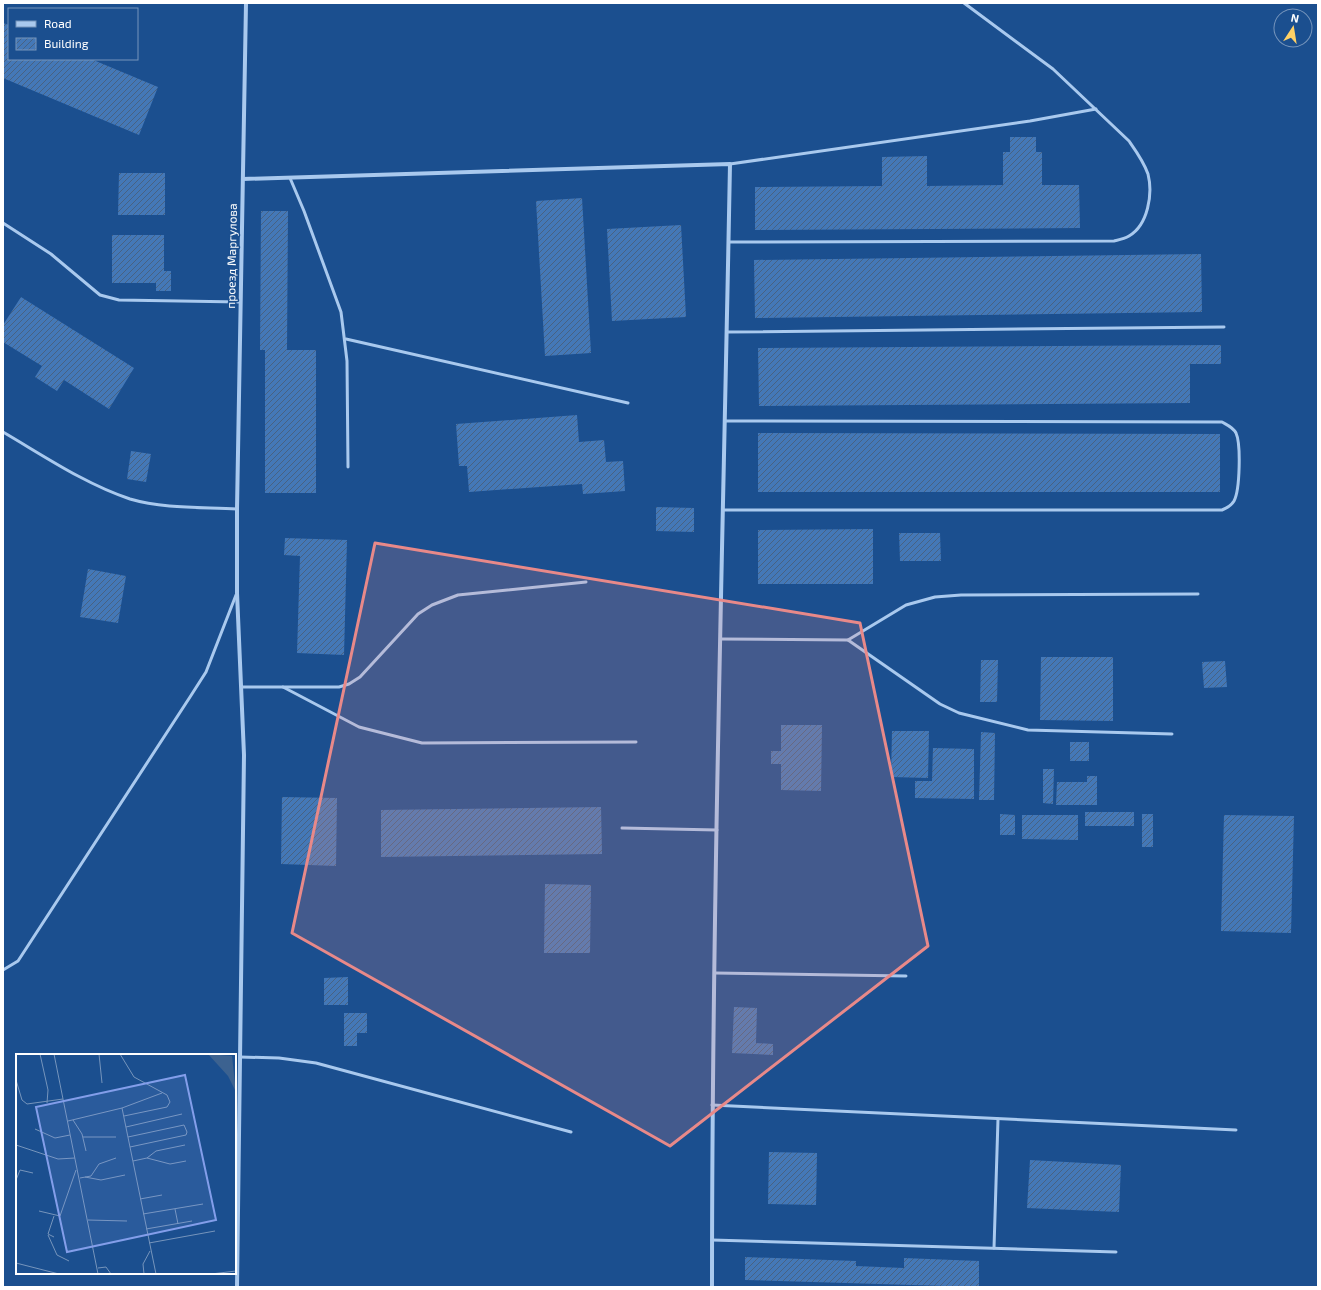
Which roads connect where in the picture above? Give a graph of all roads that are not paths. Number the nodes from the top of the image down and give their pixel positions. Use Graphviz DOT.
graph roads {
  1 [pos="246,3"];
  2 [pos="964,3"];
  3 [pos="1096,110"];
  4 [pos="730,164"];
  5 [pos="290,178"];
  6 [pos="242,179"];
  7 [pos="3,223"];
  8 [pos="729,242"];
  9 [pos="240,302"];
  10 [pos="1224,327"];
  11 [pos="727,332"];
  12 [pos="346,339"];
  13 [pos="628,402"];
  14 [pos="726,421"];
  15 [pos="3,432"];
  16 [pos="348,467"];
  17 [pos="237,509"];
  18 [pos="724,510"];
  19 [pos="586,582"];
  20 [pos="237,593"];
  21 [pos="1198,594"];
  22 [pos="721,639"];
  23 [pos="848,640"];
  24 [pos="242,687"];
  25 [pos="283,687"];
  26 [pos="1172,734"];
  27 [pos="636,742"];
  28 [pos="622,828"];
  29 [pos="716,830"];
  30 [pos="3,970"];
  31 [pos="715,973"];
  32 [pos="906,976"];
  33 [pos="240,1057"];
  34 [pos="712,1105"];
  35 [pos="998,1119"];
  36 [pos="1236,1130"];
  37 [pos="571,1132"];
  38 [pos="712,1240"];
  39 [pos="994,1248"];
  40 [pos="1116,1252"];
  41 [pos="237,1287"];
  42 [pos="712,1287"];
  1 -- 6 [label="street, проезд Маргулова"];
  2 -- 3 [label="lane"];
  3 -- 4 [label="lane"];
  3 -- 8 [label="lane"];
  4 -- 5 [label="street"];
  4 -- 8 [label="street"];
  5 -- 6 [label="street"];
  5 -- 12 [label="lane"];
  6 -- 9 [label="street, проезд Маргулова"];
  7 -- 9 [label="lane"];
  8 -- 11 [label="street"];
  9 -- 17 [label="street, проезд Маргулова"];
  10 -- 11 [label="lane"];
  11 -- 14 [label="street"];
  12 -- 13 [label="lane"];
  12 -- 16 [label="lane"];
  14 -- 18 [label="street"];
  14 -- 18 [label="lane"];
  15 -- 17 [label="lane"];
  17 -- 20 [label="street, проезд Маргулова"];
  18 -- 22 [label="street"];
  19 -- 25 [label="lane"];
  20 -- 24 [label="street, проезд Маргулова"];
  20 -- 30 [label="lane"];
  21 -- 23 [label="lane"];
  22 -- 23 [label="lane"];
  22 -- 29 [label="street"];
  23 -- 26 [label="lane"];
  24 -- 25 [label="lane"];
  24 -- 33 [label="street, проезд Маргулова"];
  25 -- 27 [label="lane"];
  28 -- 29 [label="lane"];
  29 -- 31 [label="street"];
  31 -- 32 [label="lane"];
  31 -- 34 [label="street"];
  33 -- 37 [label="lane"];
  33 -- 41 [label="street, проезд Маргулова"];
  34 -- 35 [label="lane"];
  34 -- 38 [label="street"];
  35 -- 36 [label="lane"];
  35 -- 39 [label="lane"];
  38 -- 39 [label="lane"];
  38 -- 42 [label="street"];
  39 -- 40 [label="lane"];
}
